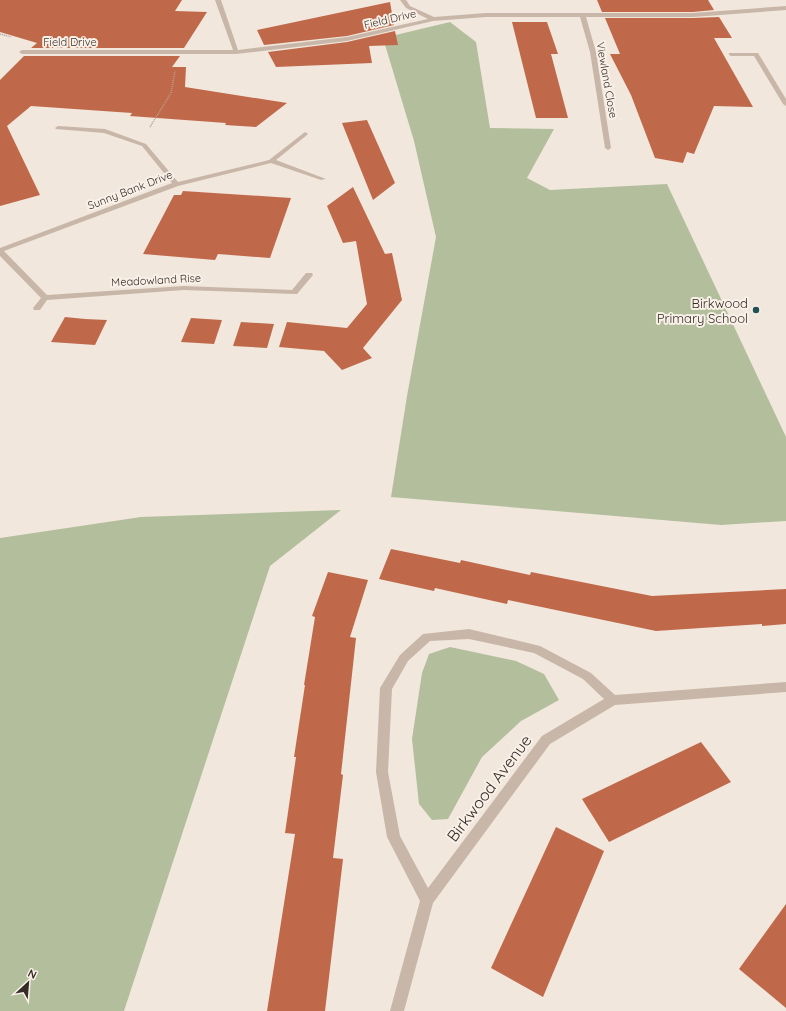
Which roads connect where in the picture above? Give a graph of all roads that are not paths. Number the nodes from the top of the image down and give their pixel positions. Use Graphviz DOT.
graph roads {
  1 [pos="218,0"];
  2 [pos="403,0"];
  3 [pos="786,8"];
  4 [pos="583,16"];
  5 [pos="433,19"];
  6 [pos="22,52"];
  7 [pos="236,52"];
  8 [pos="731,54"];
  9 [pos="786,104"];
  10 [pos="58,128"];
  11 [pos="305,134"];
  12 [pos="608,148"];
  13 [pos="270,161"];
  14 [pos="323,180"];
  15 [pos="176,184"];
  16 [pos="0,251"];
  17 [pos="309,275"];
  18 [pos="45,298"];
  19 [pos="36,308"];
  20 [pos="786,687"];
  21 [pos="612,700"];
  22 [pos="427,900"];
  23 [pos="397,1011"];
  1 -- 7 [label="street"];
  2 -- 5 [label="street"];
  3 -- 4 [label="street, Field Drive"];
  4 -- 5 [label="street, Field Drive"];
  4 -- 12 [label="street, Viewland Close"];
  5 -- 7 [label="street, Field Drive"];
  6 -- 7 [label="street, Field Drive"];
  8 -- 9 [label="street"];
  10 -- 15 [label="street"];
  11 -- 13 [label="street, Sunny Bank Drive"];
  13 -- 14 [label="street"];
  13 -- 15 [label="street, Sunny Bank Drive"];
  15 -- 16 [label="street, Sunny Bank Drive"];
  16 -- 18 [label="street"];
  17 -- 18 [label="street, Meadowland Rise"];
  18 -- 19 [label="street"];
  20 -- 21 [label="street, Birkwood Avenue"];
  21 -- 22 [label="street, Birkwood Avenue"];
  21 -- 22 [label="street"];
  22 -- 23 [label="street, Birkwood Avenue"];
}
